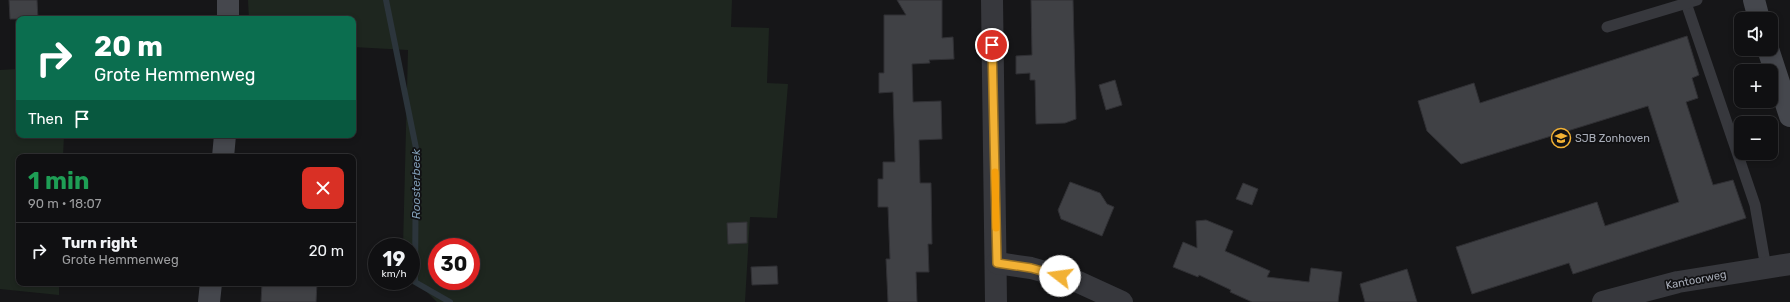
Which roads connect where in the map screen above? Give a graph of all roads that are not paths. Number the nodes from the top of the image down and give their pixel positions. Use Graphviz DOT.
graph roads {
  1 [pos="228,0"];
  2 [pos="992,0"];
  3 [pos="1697,0"];
  4 [pos="1754,0"];
  5 [pos="1686,2"];
  6 [pos="1757,12"];
  7 [pos="228,16"];
  8 [pos="1607,27"];
  9 [pos="1770,56"];
  10 [pos="1790,116"];
  11 [pos="225,138"];
  12 [pos="223,154"];
  13 [pos="997,263"];
  14 [pos="1790,264"];
  15 [pos="1766,268"];
  16 [pos="211,286"];
  17 [pos="209,302"];
  18 [pos="996,302"];
  19 [pos="1122,302"];
  20 [pos="1603,302"];
  1 -- 7 [label="street"];
  2 -- 13 [label="street"];
  3 -- 5 [label="lane"];
  4 -- 6 [label="street"];
  5 -- 8 [label="lane"];
  5 -- 15 [label="lane"];
  9 -- 10 [label="street"];
  11 -- 12 [label="street"];
  13 -- 18 [label="street"];
  13 -- 19 [label="street"];
  14 -- 15 [label="street, Kantoorweg"];
  15 -- 20 [label="street, Kantoorweg"];
  16 -- 17 [label="street"];
}
